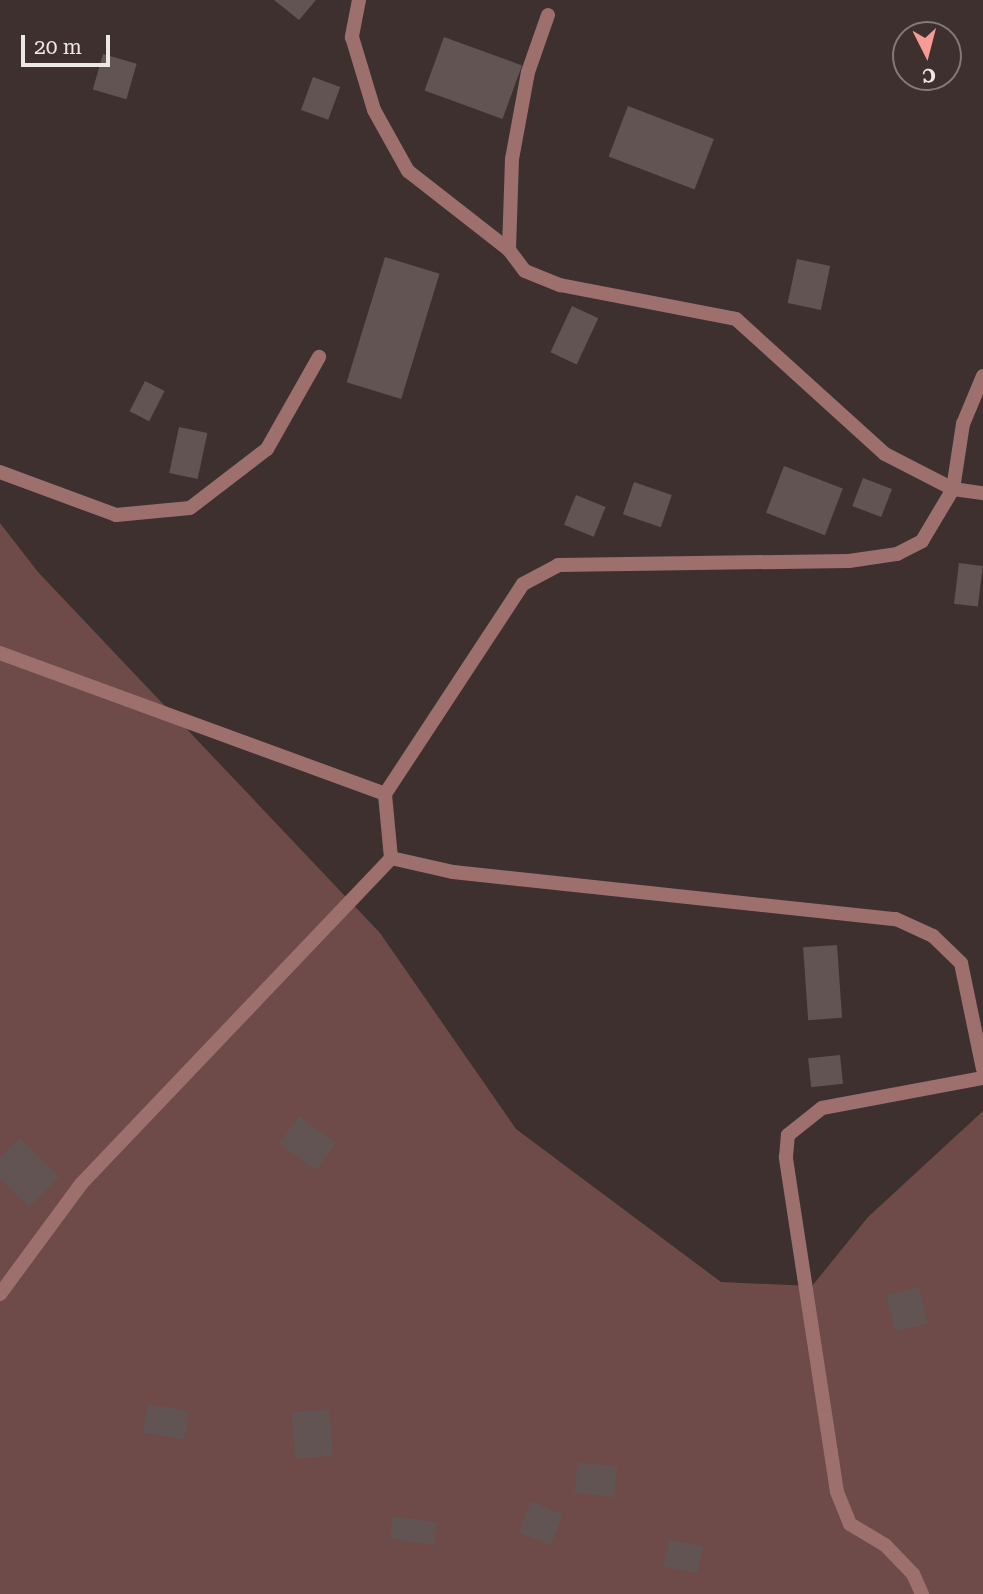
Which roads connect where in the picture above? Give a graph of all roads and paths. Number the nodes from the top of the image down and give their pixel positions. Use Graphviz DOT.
graph roads {
  1 [pos="359,0"];
  2 [pos="548,15"];
  3 [pos="509,250"];
  4 [pos="319,358"];
  5 [pos="983,376"];
  6 [pos="0,472"];
  7 [pos="953,489"];
  8 [pos="983,493"];
  9 [pos="0,653"];
  10 [pos="385,793"];
  11 [pos="391,858"];
  12 [pos="983,1069"];
  13 [pos="983,1078"];
  14 [pos="0,1294"];
  15 [pos="922,1594"];
  1 -- 3 [label="street"];
  2 -- 3 [label="street"];
  3 -- 7 [label="street"];
  4 -- 6 [label="street"];
  5 -- 7 [label="street"];
  7 -- 8 [label="street"];
  7 -- 10 [label="street"];
  9 -- 10 [label="street"];
  10 -- 11 [label="street"];
  11 -- 12 [label="street"];
  11 -- 14 [label="street"];
  13 -- 15 [label="street"];
}
